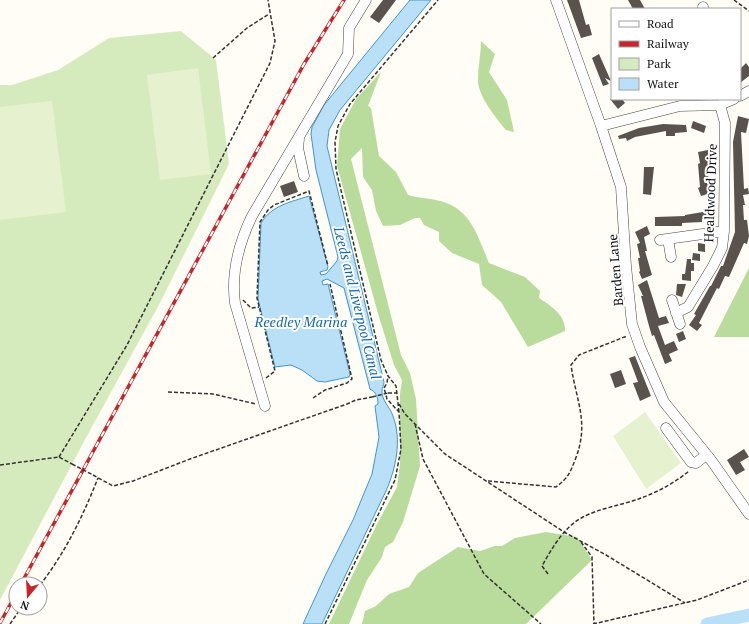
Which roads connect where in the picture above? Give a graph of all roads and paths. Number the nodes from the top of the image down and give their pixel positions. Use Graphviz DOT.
graph roads {
  1 [pos="268,0"];
  2 [pos="366,0"];
  3 [pos="438,0"];
  4 [pos="556,0"];
  5 [pos="734,0"];
  6 [pos="749,11"];
  7 [pos="269,14"];
  8 [pos="213,58"];
  9 [pos="732,100"];
  10 [pos="680,102"];
  11 [pos="720,105"];
  12 [pos="602,126"];
  13 [pos="298,139"];
  14 [pos="304,176"];
  15 [pos="724,231"];
  16 [pos="671,257"];
  17 [pos="328,266"];
  18 [pos="330,284"];
  19 [pos="234,288"];
  20 [pos="672,300"];
  21 [pos="259,308"];
  22 [pos="676,313"];
  23 [pos="680,324"];
  24 [pos="636,333"];
  25 [pos="388,376"];
  26 [pos="266,380"];
  27 [pos="168,392"];
  28 [pos="397,393"];
  29 [pos="313,398"];
  30 [pos="399,404"];
  31 [pos="261,405"];
  32 [pos="399,412"];
  33 [pos="415,424"];
  34 [pos="666,428"];
  35 [pos="706,455"];
  36 [pos="59,456"];
  37 [pos="696,463"];
  38 [pos="0,465"];
  39 [pos="98,478"];
  40 [pos="486,481"];
  41 [pos="749,514"];
  42 [pos="564,532"];
  43 [pos="579,541"];
  44 [pos="548,574"];
  45 [pos="46,576"];
  46 [pos="749,580"];
  47 [pos="685,603"];
  48 [pos="325,624"];
  49 [pos="541,624"];
  50 [pos="594,624"];
  1 -- 7 [label="path"];
  2 -- 13 [label="street"];
  3 -- 25 [label="path"];
  4 -- 12 [label="street, Barden Lane"];
  5 -- 6 [label="path"];
  7 -- 8 [label="path"];
  7 -- 36 [label="path"];
  9 -- 11 [label="street"];
  10 -- 11 [label="street"];
  10 -- 12 [label="street"];
  11 -- 15 [label="street, Healdwood Drive"];
  12 -- 24 [label="street, Barden Lane"];
  13 -- 14 [label="street"];
  13 -- 19 [label="street"];
  15 -- 16 [label="street"];
  15 -- 22 [label="street, Healdwood Drive"];
  17 -- 21 [label="path"];
  18 -- 29 [label="path"];
  19 -- 21 [label="path"];
  19 -- 31 [label="street"];
  20 -- 22 [label="street"];
  21 -- 26 [label="path"];
  22 -- 23 [label="street"];
  24 -- 35 [label="street, Barden Lane"];
  24 -- 40 [label="path"];
  25 -- 28 [label="path"];
  25 -- 32 [label="path"];
  27 -- 31 [label="path"];
  28 -- 30 [label="path"];
  28 -- 39 [label="path, bridge"];
  30 -- 32 [label="path"];
  30 -- 33 [label="path"];
  32 -- 48 [label="path"];
  33 -- 40 [label="path"];
  33 -- 49 [label="path"];
  34 -- 37 [label="street"];
  35 -- 37 [label="street"];
  35 -- 41 [label="street, Barden Lane"];
  36 -- 38 [label="path"];
  36 -- 39 [label="path, bridge"];
  37 -- 42 [label="path"];
  39 -- 45 [label="path"];
  40 -- 42 [label="path"];
  42 -- 43 [label="path"];
  42 -- 44 [label="path"];
  43 -- 47 [label="path"];
  43 -- 50 [label="path"];
  46 -- 47 [label="path"];
  47 -- 50 [label="path"];
}
